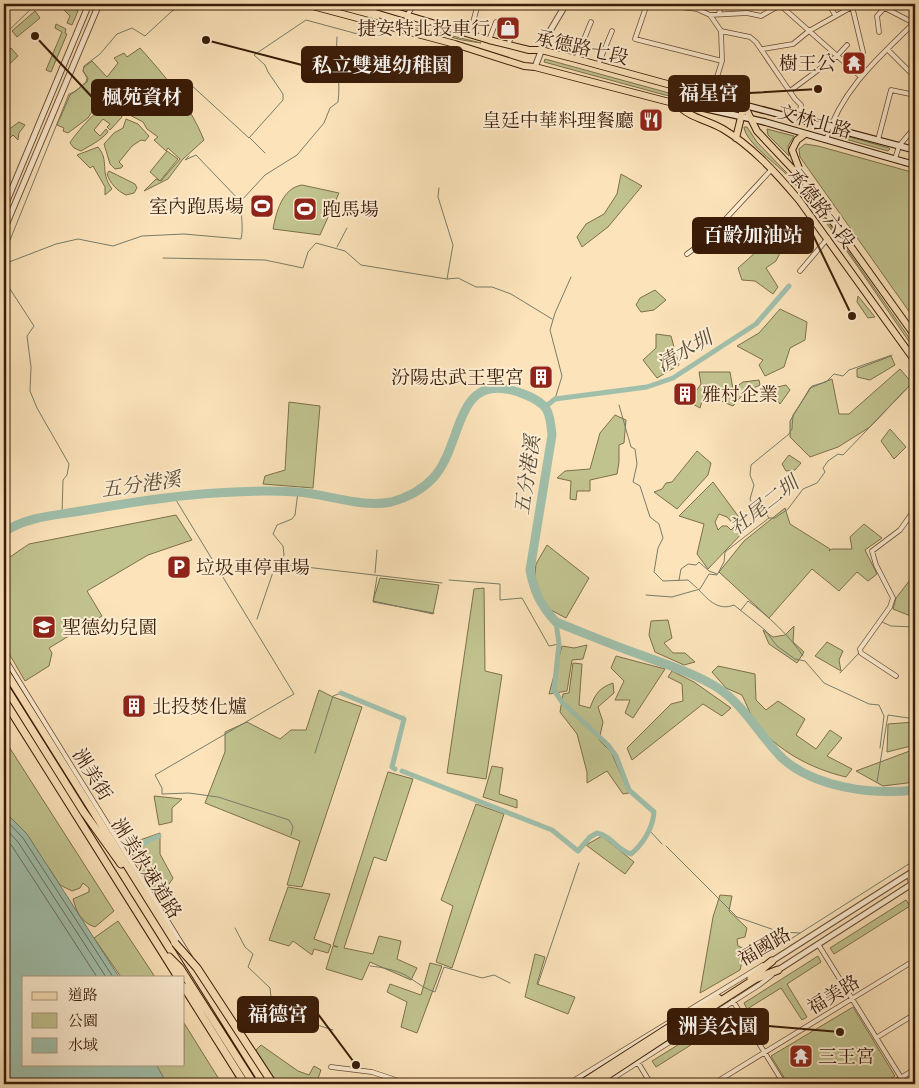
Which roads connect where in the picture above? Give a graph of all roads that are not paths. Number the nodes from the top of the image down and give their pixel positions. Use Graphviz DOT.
graph roads {
  1 [pos="89,4"];
  2 [pos="98,4"];
  3 [pos="305,4"];
  4 [pos="374,4"];
  5 [pos="414,4"];
  6 [pos="478,4"];
  7 [pos="566,4"];
  8 [pos="647,4"];
  9 [pos="657,4"];
  10 [pos="696,4"];
  11 [pos="721,4"];
  12 [pos="829,4"];
  13 [pos="877,4"];
  14 [pos="854,5"];
  15 [pos="886,5"];
  16 [pos="324,6"];
  17 [pos="697,9"];
  18 [pos="408,14"];
  19 [pos="718,14"];
  20 [pos="710,15"];
  21 [pos="835,15"];
  22 [pos="496,22"];
  23 [pos="517,22"];
  24 [pos="591,22"];
  25 [pos="914,23"];
  26 [pos="612,31"];
  27 [pos="721,31"];
  28 [pos="808,31"];
  29 [pos="470,32"];
  30 [pos="879,32"];
  31 [pos="489,40"];
  32 [pos="508,45"];
  33 [pos="848,45"];
  34 [pos="541,50"];
  35 [pos="763,50"];
  36 [pos="888,50"];
  37 [pos="863,52"];
  38 [pos="837,56"];
  39 [pos="576,59"];
  40 [pos="722,61"];
  41 [pos="598,65"];
  42 [pos="535,66"];
  43 [pos="861,77"];
  44 [pos="915,77"];
  45 [pos="790,91"];
  46 [pos="915,95"];
  47 [pos="711,96"];
  48 [pos="676,104"];
  49 [pos="744,105"];
  50 [pos="741,117"];
  51 [pos="750,119"];
  52 [pos="798,120"];
  53 [pos="830,127"];
  54 [pos="915,127"];
  55 [pos="805,134"];
  56 [pos="736,138"];
  57 [pos="826,140"];
  58 [pos="878,140"];
  59 [pos="899,146"];
  60 [pos="915,150"];
  61 [pos="895,159"];
  62 [pos="915,165"];
  63 [pos="772,169"];
  64 [pos="803,180"];
  65 [pos="12,189"];
  66 [pos="19,192"];
  67 [pos="4,208"];
  68 [pos="4,230"];
  69 [pos="828,238"];
  70 [pos="687,254"];
  71 [pos="800,271"];
  72 [pos="912,325"];
  73 [pos="915,336"];
  74 [pos="915,362"];
  75 [pos="915,508"];
  76 [pos="4,657"];
  77 [pos="4,669"];
  78 [pos="896,676"];
  79 [pos="4,685"];
  80 [pos="4,700"];
  81 [pos="83,811"];
  82 [pos="915,870"];
  83 [pos="114,873"];
  84 [pos="909,874"];
  85 [pos="915,878"];
  86 [pos="138,883"];
  87 [pos="913,884"];
  88 [pos="915,893"];
  89 [pos="175,943"];
  90 [pos="818,944"];
  91 [pos="161,947"];
  92 [pos="915,960"];
  93 [pos="772,961"];
  94 [pos="778,970"];
  95 [pos="177,976"];
  96 [pos="185,989"];
  97 [pos="852,998"];
  98 [pos="733,1001"];
  99 [pos="915,1014"];
  100 [pos="678,1025"];
  101 [pos="876,1038"];
  102 [pos="627,1047"];
  103 [pos="765,1052"];
  104 [pos="638,1063"];
  105 [pos="331,1067"];
  106 [pos="915,1069"];
  107 [pos="901,1078"];
  108 [pos="245,1084"];
  109 [pos="254,1084"];
  110 [pos="266,1084"];
  111 [pos="273,1084"];
  112 [pos="408,1084"];
  113 [pos="568,1084"];
  114 [pos="581,1084"];
  115 [pos="594,1084"];
  116 [pos="604,1084"];
  117 [pos="651,1084"];
  118 [pos="713,1084"];
  119 [pos="784,1084"];
  120 [pos="891,1084"];
  121 [pos="905,1084"];
  1 -- 65 [label="street"];
  2 -- 66 [label="street"];
  3 -- 16 [label="main road, 承德路七段"];
  4 -- 18 [label="main road, 承德路七段"];
  5 -- 18 [label="street"];
  6 -- 29 [label="street"];
  7 -- 34 [label="street"];
  8 -- 40 [label="street"];
  9 -- 17 [label="street"];
  10 -- 17 [label="street"];
  11 -- 19 [label="street"];
  12 -- 21 [label="street"];
  13 -- 15 [label="street"];
  14 -- 21 [label="street"];
  14 -- 37 [label="street"];
  15 -- 25 [label="street"];
  15 -- 30 [label="street"];
  16 -- 42 [label="main road, 承德路七段"];
  17 -- 20 [label="street"];
  18 -- 29 [label="main road, 承德路七段"];
  19 -- 20 [label="street"];
  19 -- 28 [label="street"];
  20 -- 27 [label="street"];
  21 -- 28 [label="street"];
  22 -- 31 [label="street"];
  23 -- 32 [label="street"];
  24 -- 39 [label="street"];
  25 -- 36 [label="street"];
  26 -- 41 [label="street"];
  27 -- 35 [label="street"];
  27 -- 40 [label="street"];
  28 -- 35 [label="street"];
  28 -- 38 [label="street"];
  29 -- 31 [label="main road, 承德路七段"];
  31 -- 32 [label="main road, 承德路七段"];
  32 -- 34 [label="main road, 承德路七段"];
  33 -- 38 [label="street"];
  34 -- 39 [label="main road, 承德路七段"];
  34 -- 42 [label="street"];
  35 -- 45 [label="street"];
  36 -- 43 [label="street"];
  36 -- 44 [label="street"];
  38 -- 43 [label="street"];
  38 -- 45 [label="street"];
  39 -- 41 [label="main road, 承德路七段"];
  40 -- 47 [label="street"];
  41 -- 47 [label="main road, 承德路七段"];
  42 -- 48 [label="main road, 承德路七段"];
  43 -- 53 [label="street"];
  45 -- 52 [label="street"];
  46 -- 58 [label="street"];
  47 -- 49 [label="main road, 承德路七段"];
  48 -- 50 [label="main road, 文林北路"];
  48 -- 56 [label="main road, 承德路六段"];
  49 -- 50 [label="main road"];
  49 -- 51 [label="main road"];
  49 -- 52 [label="main road, 文林北路"];
  50 -- 51 [label="main road, 文林北路"];
  50 -- 56 [label="main road"];
  51 -- 55 [label="main road, 文林北路"];
  51 -- 64 [label="main road, 承德路六段"];
  52 -- 53 [label="main road, 文林北路"];
  53 -- 57 [label="street"];
  53 -- 58 [label="main road, 文林北路"];
  54 -- 59 [label="street"];
  55 -- 57 [label="main road, 文林北路"];
  55 -- 64 [label="main road"];
  56 -- 63 [label="main road, 承德路六段"];
  57 -- 61 [label="main road, 文林北路"];
  58 -- 59 [label="main road, 文林北路"];
  59 -- 60 [label="main road, 文林北路"];
  59 -- 61 [label="street"];
  61 -- 62 [label="main road, 文林北路"];
  63 -- 69 [label="main road, 承德路六段"];
  63 -- 70 [label="street"];
  64 -- 72 [label="main road, 承德路六段"];
  65 -- 66 [label="street"];
  65 -- 67 [label="street"];
  66 -- 68 [label="street"];
  69 -- 71 [label="street"];
  69 -- 74 [label="main road, 承德路六段"];
  72 -- 73 [label="main road, 承德路六段"];
  75 -- 78 [label="street"];
  76 -- 110 [label="street, 洲美街"];
  77 -- 86 [label="highway, 洲美快速道路"];
  79 -- 81 [label="highway"];
  80 -- 83 [label="highway, 洲美快速道路"];
  81 -- 83 [label="highway"];
  81 -- 86 [label="highway"];
  82 -- 84 [label="street, 福國路"];
  83 -- 91 [label="highway, 洲美快速道路"];
  84 -- 85 [label="street"];
  84 -- 87 [label="street"];
  84 -- 93 [label="street, 福國路"];
  86 -- 89 [label="highway, 洲美快速道路"];
  87 -- 88 [label="street"];
  87 -- 90 [label="street, 福國路"];
  89 -- 110 [label="highway, 洲美快速道路, bridge"];
  89 -- 111 [label="highway, bridge"];
  90 -- 94 [label="street, 福國路"];
  90 -- 97 [label="street"];
  91 -- 95 [label="highway, 洲美快速道路"];
  91 -- 109 [label="highway"];
  92 -- 97 [label="street, 福美路"];
  93 -- 100 [label="highway"];
  93 -- 102 [label="street, 福國路"];
  94 -- 98 [label="street, 福國路"];
  94 -- 100 [label="highway"];
  96 -- 108 [label="highway"];
  97 -- 101 [label="street"];
  97 -- 103 [label="street, 福美路"];
  98 -- 103 [label="street"];
  98 -- 104 [label="street, 福國路"];
  99 -- 101 [label="street"];
  100 -- 114 [label="highway, bridge"];
  100 -- 115 [label="highway, bridge"];
  101 -- 107 [label="street"];
  102 -- 104 [label="street"];
  102 -- 113 [label="street"];
  103 -- 118 [label="street, 福美路"];
  103 -- 119 [label="street"];
  104 -- 116 [label="street"];
  104 -- 117 [label="street"];
  105 -- 112 [label="street"];
  106 -- 107 [label="street"];
  107 -- 120 [label="street"];
  107 -- 121 [label="street"];
}
